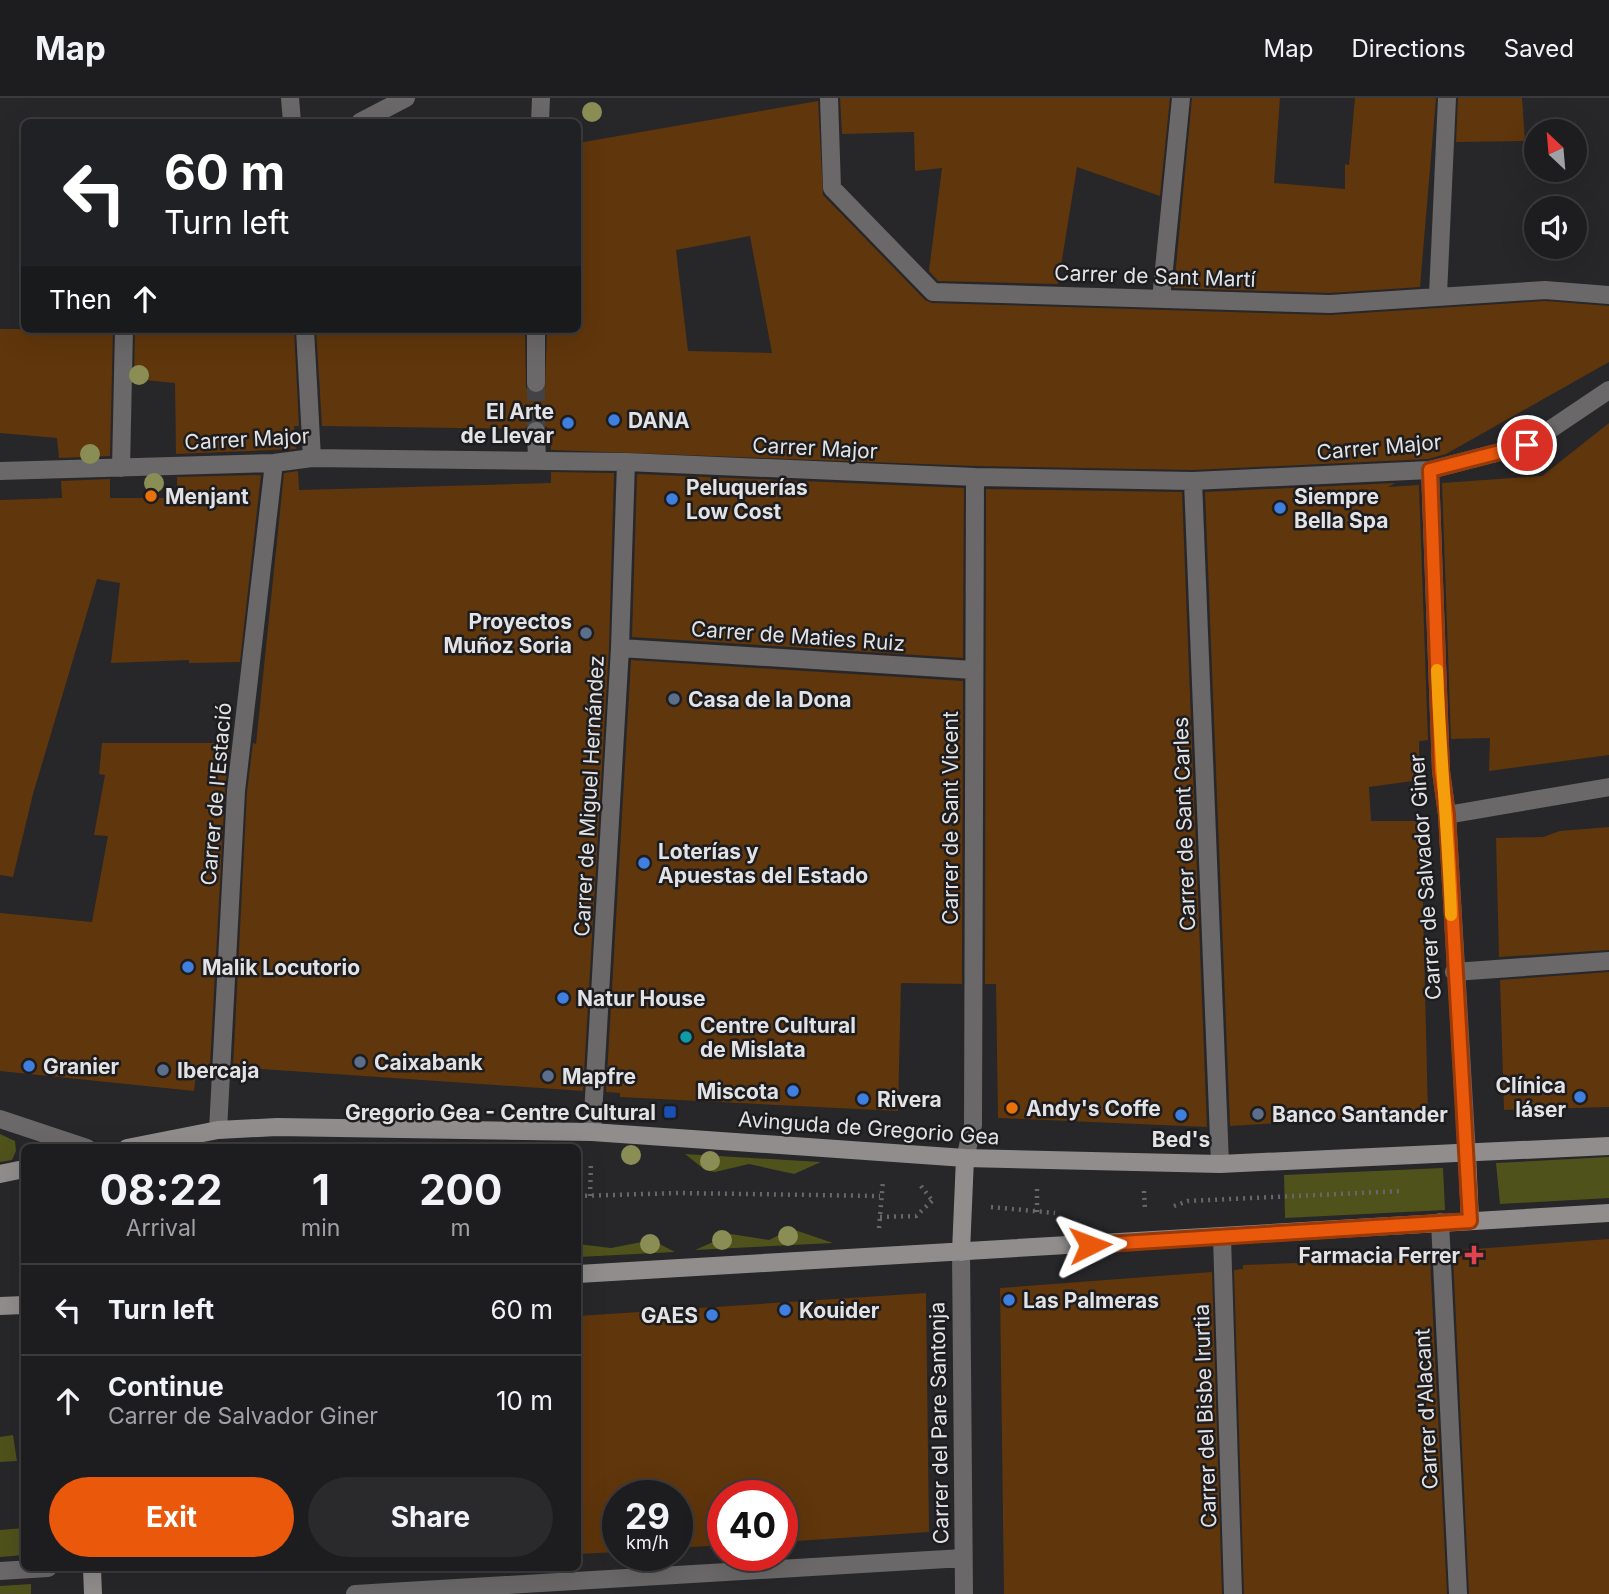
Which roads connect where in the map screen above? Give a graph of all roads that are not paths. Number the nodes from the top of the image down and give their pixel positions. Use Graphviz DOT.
graph roads {
  1 [pos="290,98"];
  2 [pos="406,98"];
  3 [pos="541,98"];
  4 [pos="829,98"];
  5 [pos="1181,98"];
  6 [pos="1447,98"];
  7 [pos="292,119"];
  8 [pos="366,119"];
  9 [pos="540,119"];
  10 [pos="1438,295"];
  11 [pos="1609,295"];
  12 [pos="1161,299"];
  13 [pos="124,333"];
  14 [pos="305,333"];
  15 [pos="536,333"];
  16 [pos="536,383"];
  17 [pos="1609,390"];
  18 [pos="536,431"];
  19 [pos="312,458"];
  20 [pos="537,460"];
  21 [pos="626,462"];
  22 [pos="274,463"];
  23 [pos="121,468"];
  24 [pos="1430,470"];
  25 [pos="0,471"];
  26 [pos="975,477"];
  27 [pos="1193,481"];
  28 [pos="620,648"];
  29 [pos="973,670"];
  30 [pos="1609,787"];
  31 [pos="1447,815"];
  32 [pos="1609,961"];
  33 [pos="1454,972"];
  34 [pos="0,1119"];
  35 [pos="218,1130"];
  36 [pos="592,1132"];
  37 [pos="75,1144"];
  38 [pos="147,1144"];
  39 [pos="1609,1146"];
  40 [pos="1467,1155"];
  41 [pos="965,1158"];
  42 [pos="1220,1164"];
  43 [pos="21,1169"];
  44 [pos="0,1174"];
  45 [pos="1609,1213"];
  46 [pos="1470,1221"];
  47 [pos="1440,1222"];
  48 [pos="1222,1237"];
  49 [pos="961,1252"];
  50 [pos="581,1274"];
  51 [pos="21,1305"];
  52 [pos="0,1306"];
  53 [pos="963,1558"];
  54 [pos="21,1570"];
  55 [pos="0,1571"];
  56 [pos="92,1571"];
  57 [pos="93,1594"];
  58 [pos="355,1594"];
  59 [pos="964,1594"];
  60 [pos="1233,1594"];
  61 [pos="1458,1594"];
  1 -- 7 [label="street"];
  2 -- 8 [label="street"];
  3 -- 9 [label="street"];
  4 -- 12 [label="street, Carrer de Sant Martí"];
  5 -- 12 [label="street"];
  6 -- 10 [label="street"];
  10 -- 11 [label="street, Carrer de Sant Martí"];
  10 -- 12 [label="street, Carrer de Sant Martí"];
  13 -- 23 [label="street"];
  14 -- 19 [label="street"];
  15 -- 16 [label="street"];
  17 -- 24 [label="street, Carrer Major"];
  18 -- 20 [label="street"];
  19 -- 20 [label="street, Carrer Major"];
  19 -- 22 [label="street, Carrer Major"];
  20 -- 21 [label="street, Carrer Major"];
  21 -- 26 [label="street, Carrer Major"];
  21 -- 28 [label="street, Carrer de Miguel Hernández"];
  22 -- 23 [label="street, Carrer Major"];
  22 -- 35 [label="street, Carrer de l'Estació"];
  23 -- 25 [label="street, Carrer Major"];
  24 -- 27 [label="street, Carrer Major"];
  24 -- 31 [label="street, Carrer de Salvador Giner"];
  26 -- 27 [label="street, Carrer Major"];
  26 -- 29 [label="street, Carrer de Sant Vicent"];
  27 -- 42 [label="street, Carrer de Sant Carles"];
  28 -- 29 [label="street, Carrer de Maties Ruiz"];
  28 -- 36 [label="street, Carrer de Miguel Hernández"];
  29 -- 41 [label="street, Carrer de Sant Vicent"];
  30 -- 31 [label="street"];
  31 -- 33 [label="street, Carrer de Salvador Giner"];
  32 -- 33 [label="street"];
  33 -- 40 [label="street, Carrer de Salvador Giner"];
  34 -- 37 [label="street"];
  35 -- 36 [label="street, Avinguda de Gregorio Gea"];
  35 -- 38 [label="street, Avinguda de Gregorio Gea"];
  36 -- 41 [label="street, Avinguda de Gregorio Gea"];
  39 -- 40 [label="street, Avinguda de Gregorio Gea"];
  40 -- 42 [label="street, Avinguda de Gregorio Gea"];
  40 -- 46 [label="street"];
  41 -- 42 [label="street, Avinguda de Gregorio Gea"];
  41 -- 49 [label="street"];
  43 -- 44 [label="street"];
  45 -- 46 [label="street"];
  46 -- 47 [label="street"];
  47 -- 48 [label="street"];
  47 -- 61 [label="street, Carrer d'Alacant"];
  48 -- 49 [label="street"];
  48 -- 60 [label="street, Carrer del Bisbe Irurtia"];
  49 -- 50 [label="street"];
  49 -- 53 [label="street, Carrer del Pare Santonja"];
  51 -- 52 [label="street"];
  53 -- 58 [label="street"];
  53 -- 59 [label="street, Carrer del Pare Santonja"];
  54 -- 55 [label="street"];
  56 -- 57 [label="street"];
}
